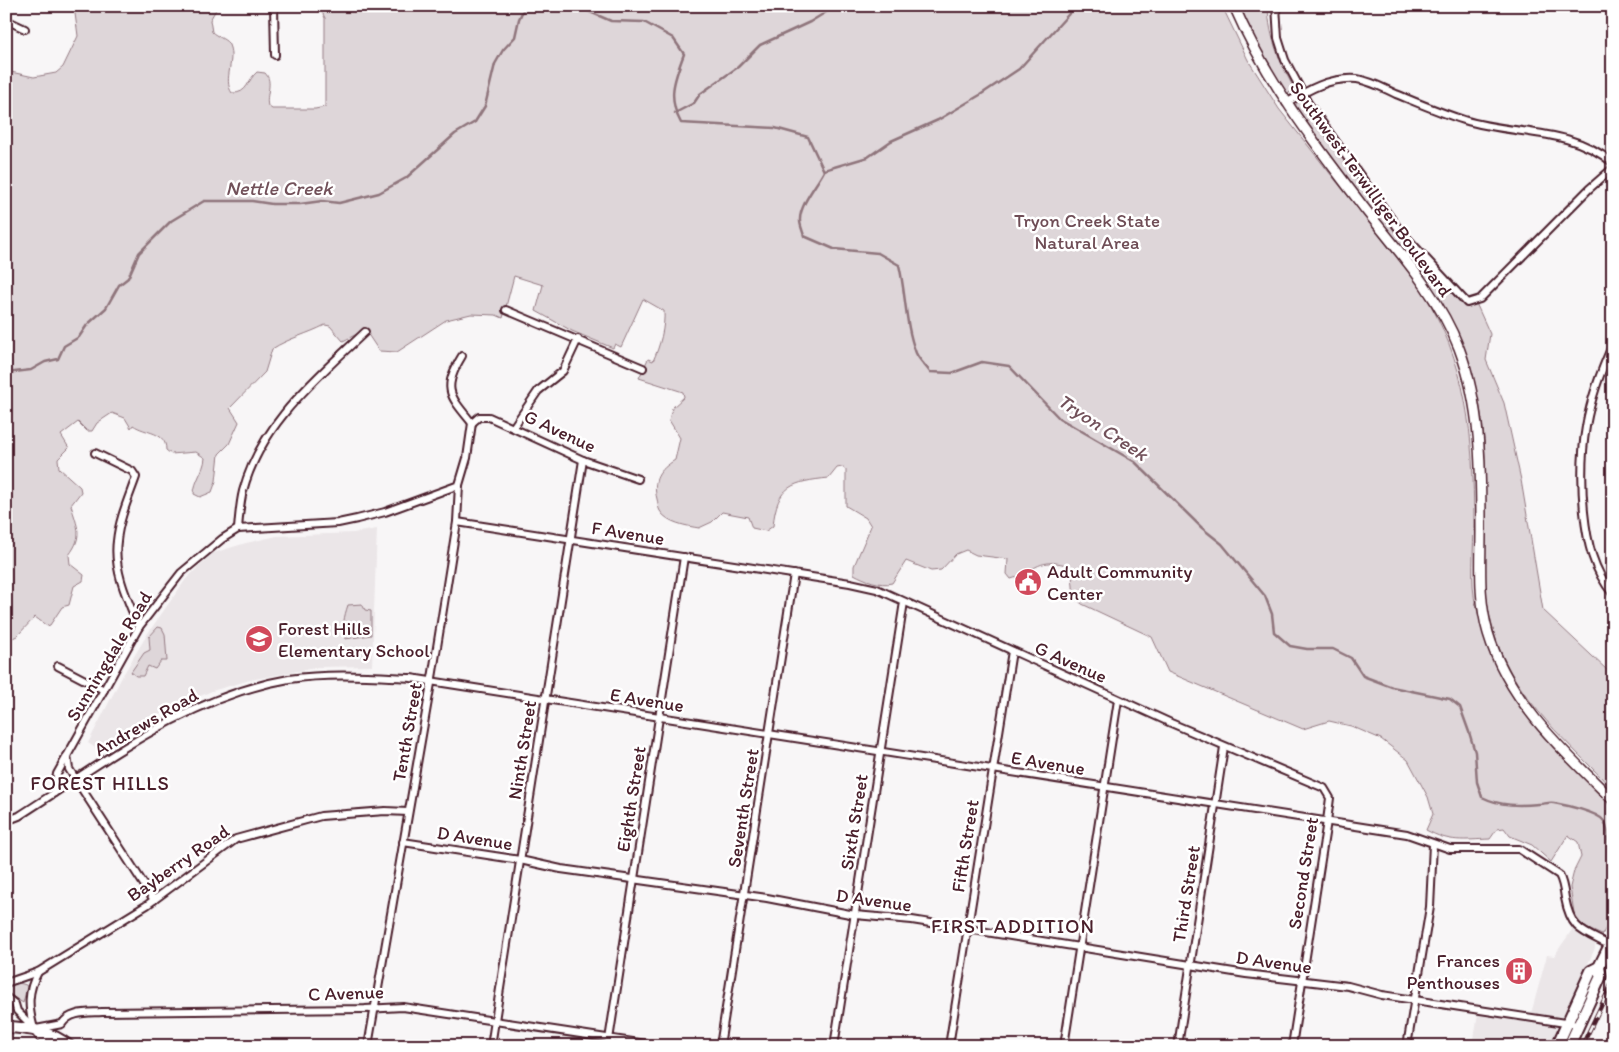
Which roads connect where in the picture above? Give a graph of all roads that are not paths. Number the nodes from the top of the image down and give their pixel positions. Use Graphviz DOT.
graph roads {
  1 [pos="274,6"];
  2 [pos="1234,6"];
  3 [pos="1276,6"];
  4 [pos="6,20"];
  5 [pos="25,29"];
  6 [pos="275,54"];
  7 [pos="1302,94"];
  8 [pos="1286,103"];
  9 [pos="1613,163"];
  10 [pos="1613,168"];
  11 [pos="506,310"];
  12 [pos="365,332"];
  13 [pos="578,339"];
  14 [pos="1613,344"];
  15 [pos="462,356"];
  16 [pos="643,368"];
  17 [pos="472,423"];
  18 [pos="514,426"];
  19 [pos="95,453"];
  20 [pos="583,460"];
  21 [pos="638,479"];
  22 [pos="459,485"];
  23 [pos="457,522"];
  24 [pos="238,529"];
  25 [pos="570,539"];
  26 [pos="684,557"];
  27 [pos="794,574"];
  28 [pos="1613,594"];
  29 [pos="904,602"];
  30 [pos="139,626"];
  31 [pos="1012,651"];
  32 [pos="58,666"];
  33 [pos="431,682"];
  34 [pos="104,690"];
  35 [pos="545,700"];
  36 [pos="1118,700"];
  37 [pos="659,717"];
  38 [pos="769,735"];
  39 [pos="1224,747"];
  40 [pos="881,752"];
  41 [pos="67,756"];
  42 [pos="992,770"];
  43 [pos="77,780"];
  44 [pos="1105,787"];
  45 [pos="54,793"];
  46 [pos="1329,794"];
  47 [pos="1613,800"];
  48 [pos="1216,804"];
  49 [pos="408,812"];
  50 [pos="6,821"];
  51 [pos="1327,822"];
  52 [pos="403,842"];
  53 [pos="1433,844"];
  54 [pos="520,860"];
  55 [pos="634,880"];
  56 [pos="744,895"];
  57 [pos="154,900"];
  58 [pos="855,915"];
  59 [pos="967,930"];
  60 [pos="1611,942"];
  61 [pos="1080,948"];
  62 [pos="1190,966"];
  63 [pos="1599,967"];
  64 [pos="38,972"];
  65 [pos="1302,981"];
  66 [pos="6,983"];
  67 [pos="6,997"];
  68 [pos="1414,1000"];
  69 [pos="373,1008"];
  70 [pos="495,1020"];
  71 [pos="1567,1023"];
  72 [pos="1578,1025"];
  73 [pos="6,1027"];
  74 [pos="34,1029"];
  75 [pos="609,1038"];
  76 [pos="48,1046"];
  77 [pos="69,1046"];
  78 [pos="368,1046"];
  79 [pos="491,1046"];
  80 [pos="608,1046"];
  81 [pos="659,1046"];
  82 [pos="720,1046"];
  83 [pos="834,1046"];
  84 [pos="949,1046"];
  85 [pos="1064,1046"];
  86 [pos="1178,1046"];
  87 [pos="1292,1046"];
  88 [pos="1407,1046"];
  89 [pos="1557,1046"];
  90 [pos="1569,1046"];
  1 -- 6 [label="street"];
  2 -- 8 [label="main road, Southwest Terwilliger Boulevard"];
  3 -- 7 [label="street"];
  4 -- 5 [label="street"];
  7 -- 8 [label="street"];
  7 -- 9 [label="street"];
  7 -- 10 [label="street"];
  8 -- 47 [label="main road, Southwest Terwilliger Boulevard"];
  11 -- 13 [label="street"];
  12 -- 24 [label="street"];
  13 -- 16 [label="street"];
  13 -- 18 [label="street"];
  14 -- 28 [label="street"];
  15 -- 17 [label="street"];
  17 -- 18 [label="street, G Avenue"];
  17 -- 22 [label="street, Tenth Street"];
  18 -- 20 [label="street, G Avenue"];
  19 -- 30 [label="street"];
  20 -- 21 [label="street, G Avenue"];
  20 -- 25 [label="street, Ninth Street"];
  22 -- 23 [label="street, Tenth Street"];
  22 -- 24 [label="street"];
  23 -- 25 [label="street, F Avenue"];
  23 -- 33 [label="street, Tenth Street"];
  24 -- 30 [label="street, Sunningdale Road"];
  25 -- 26 [label="street, F Avenue"];
  25 -- 35 [label="street, Ninth Street"];
  26 -- 27 [label="street, F Avenue"];
  26 -- 37 [label="street, Eighth Street"];
  27 -- 29 [label="street, G Avenue"];
  27 -- 38 [label="street, Seventh Street"];
  29 -- 31 [label="street, G Avenue"];
  29 -- 40 [label="street, Sixth Street"];
  30 -- 34 [label="street, Sunningdale Road"];
  31 -- 36 [label="street, G Avenue"];
  31 -- 42 [label="street, Fifth Street"];
  32 -- 34 [label="street"];
  33 -- 35 [label="street, E Avenue"];
  33 -- 43 [label="street, Andrews Road"];
  33 -- 49 [label="street, Tenth Street"];
  34 -- 41 [label="street, Sunningdale Road"];
  35 -- 37 [label="street, E Avenue"];
  35 -- 54 [label="street, Ninth Street"];
  36 -- 39 [label="street, G Avenue"];
  36 -- 44 [label="street"];
  37 -- 38 [label="street, E Avenue"];
  37 -- 55 [label="street, Eighth Street"];
  38 -- 40 [label="street, E Avenue"];
  38 -- 56 [label="street, Seventh Street"];
  39 -- 46 [label="street, G Avenue"];
  39 -- 48 [label="street, Third Street"];
  40 -- 42 [label="street, E Avenue"];
  40 -- 58 [label="street, Sixth Street"];
  41 -- 43 [label="street"];
  41 -- 45 [label="street, Sunningdale Road"];
  42 -- 44 [label="street, E Avenue"];
  42 -- 59 [label="street, Fifth Street"];
  43 -- 45 [label="street, Andrews Road"];
  43 -- 57 [label="street"];
  44 -- 48 [label="street, E Avenue"];
  44 -- 61 [label="street"];
  45 -- 50 [label="street, Andrews Road"];
  46 -- 51 [label="street, Second Street"];
  48 -- 51 [label="street, E Avenue"];
  48 -- 62 [label="street, Third Street"];
  49 -- 52 [label="street, Tenth Street"];
  49 -- 57 [label="street, Bayberry Road"];
  51 -- 53 [label="street, E Avenue"];
  51 -- 65 [label="street, Second Street"];
  52 -- 54 [label="street, D Avenue"];
  52 -- 69 [label="street, Tenth Street"];
  53 -- 60 [label="street, E Avenue"];
  53 -- 68 [label="street"];
  54 -- 55 [label="street, D Avenue"];
  54 -- 70 [label="street, Ninth Street"];
  55 -- 56 [label="street, D Avenue"];
  55 -- 75 [label="street, Eighth Street"];
  56 -- 58 [label="street, D Avenue"];
  56 -- 82 [label="street, Seventh Street"];
  57 -- 64 [label="street, Bayberry Road"];
  58 -- 59 [label="street, D Avenue"];
  58 -- 83 [label="street, Sixth Street"];
  59 -- 61 [label="street, D Avenue"];
  59 -- 84 [label="street, Fifth Street"];
  60 -- 63 [label="main road"];
  61 -- 62 [label="street, D Avenue"];
  61 -- 85 [label="street"];
  62 -- 65 [label="street, D Avenue"];
  62 -- 86 [label="street, Third Street"];
  63 -- 71 [label="main road"];
  63 -- 72 [label="main road"];
  64 -- 66 [label="street, Bayberry Road"];
  64 -- 74 [label="street"];
  65 -- 68 [label="street, D Avenue"];
  65 -- 87 [label="street, Second Street"];
  67 -- 74 [label="street"];
  68 -- 71 [label="street, D Avenue"];
  68 -- 88 [label="street"];
  69 -- 70 [label="street, C Avenue"];
  69 -- 74 [label="street, C Avenue"];
  69 -- 78 [label="street, Tenth Street"];
  70 -- 75 [label="street, C Avenue"];
  70 -- 79 [label="street, Ninth Street"];
  71 -- 72 [label="street, D Avenue"];
  71 -- 89 [label="main road"];
  72 -- 90 [label="main road"];
  73 -- 74 [label="main road"];
  74 -- 76 [label="main road"];
  74 -- 77 [label="main road"];
  75 -- 80 [label="street, Eighth Street"];
  75 -- 81 [label="street, C Avenue"];
}
